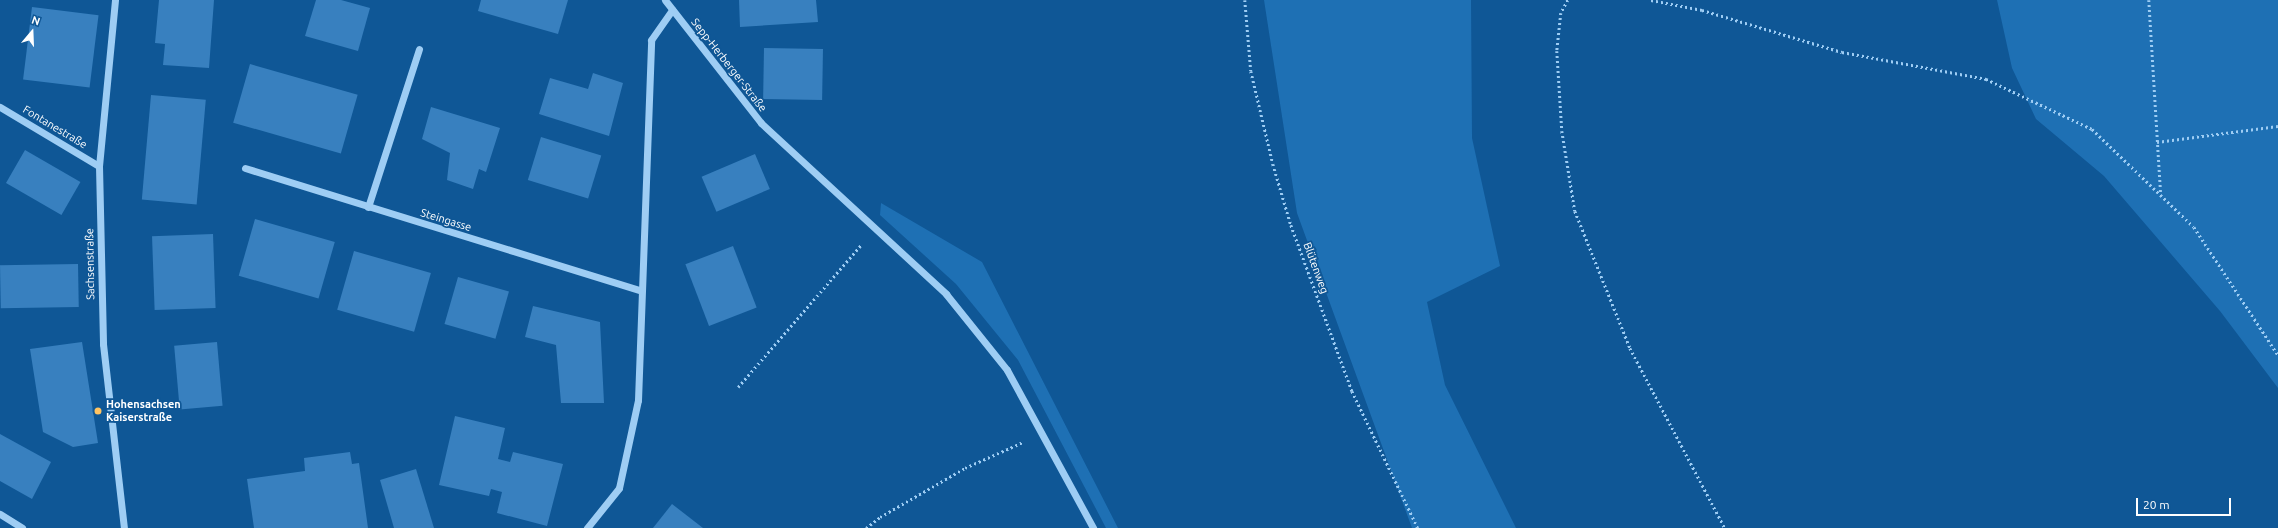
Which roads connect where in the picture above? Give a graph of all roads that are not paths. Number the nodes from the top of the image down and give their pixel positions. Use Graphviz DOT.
graph roads {
  1 [pos="115,0"];
  2 [pos="666,0"];
  3 [pos="672,10"];
  4 [pos="419,49"];
  5 [pos="0,107"];
  6 [pos="99,166"];
  7 [pos="245,168"];
  8 [pos="368,208"];
  9 [pos="640,290"];
  10 [pos="0,514"];
  11 [pos="22,528"];
  12 [pos="124,528"];
  13 [pos="587,528"];
  14 [pos="1093,528"];
  1 -- 6 [label="street, Sachsenstraße"];
  2 -- 3 [label="street, Sepp-Herberger-Straße"];
  3 -- 9 [label="street"];
  3 -- 14 [label="street, Sepp-Herberger-Straße"];
  4 -- 8 [label="street"];
  5 -- 6 [label="street, Fontanestraße"];
  6 -- 12 [label="street, Sachsenstraße"];
  7 -- 8 [label="street, Steingasse"];
  8 -- 9 [label="street, Steingasse"];
  9 -- 13 [label="street"];
  10 -- 11 [label="street"];
}
